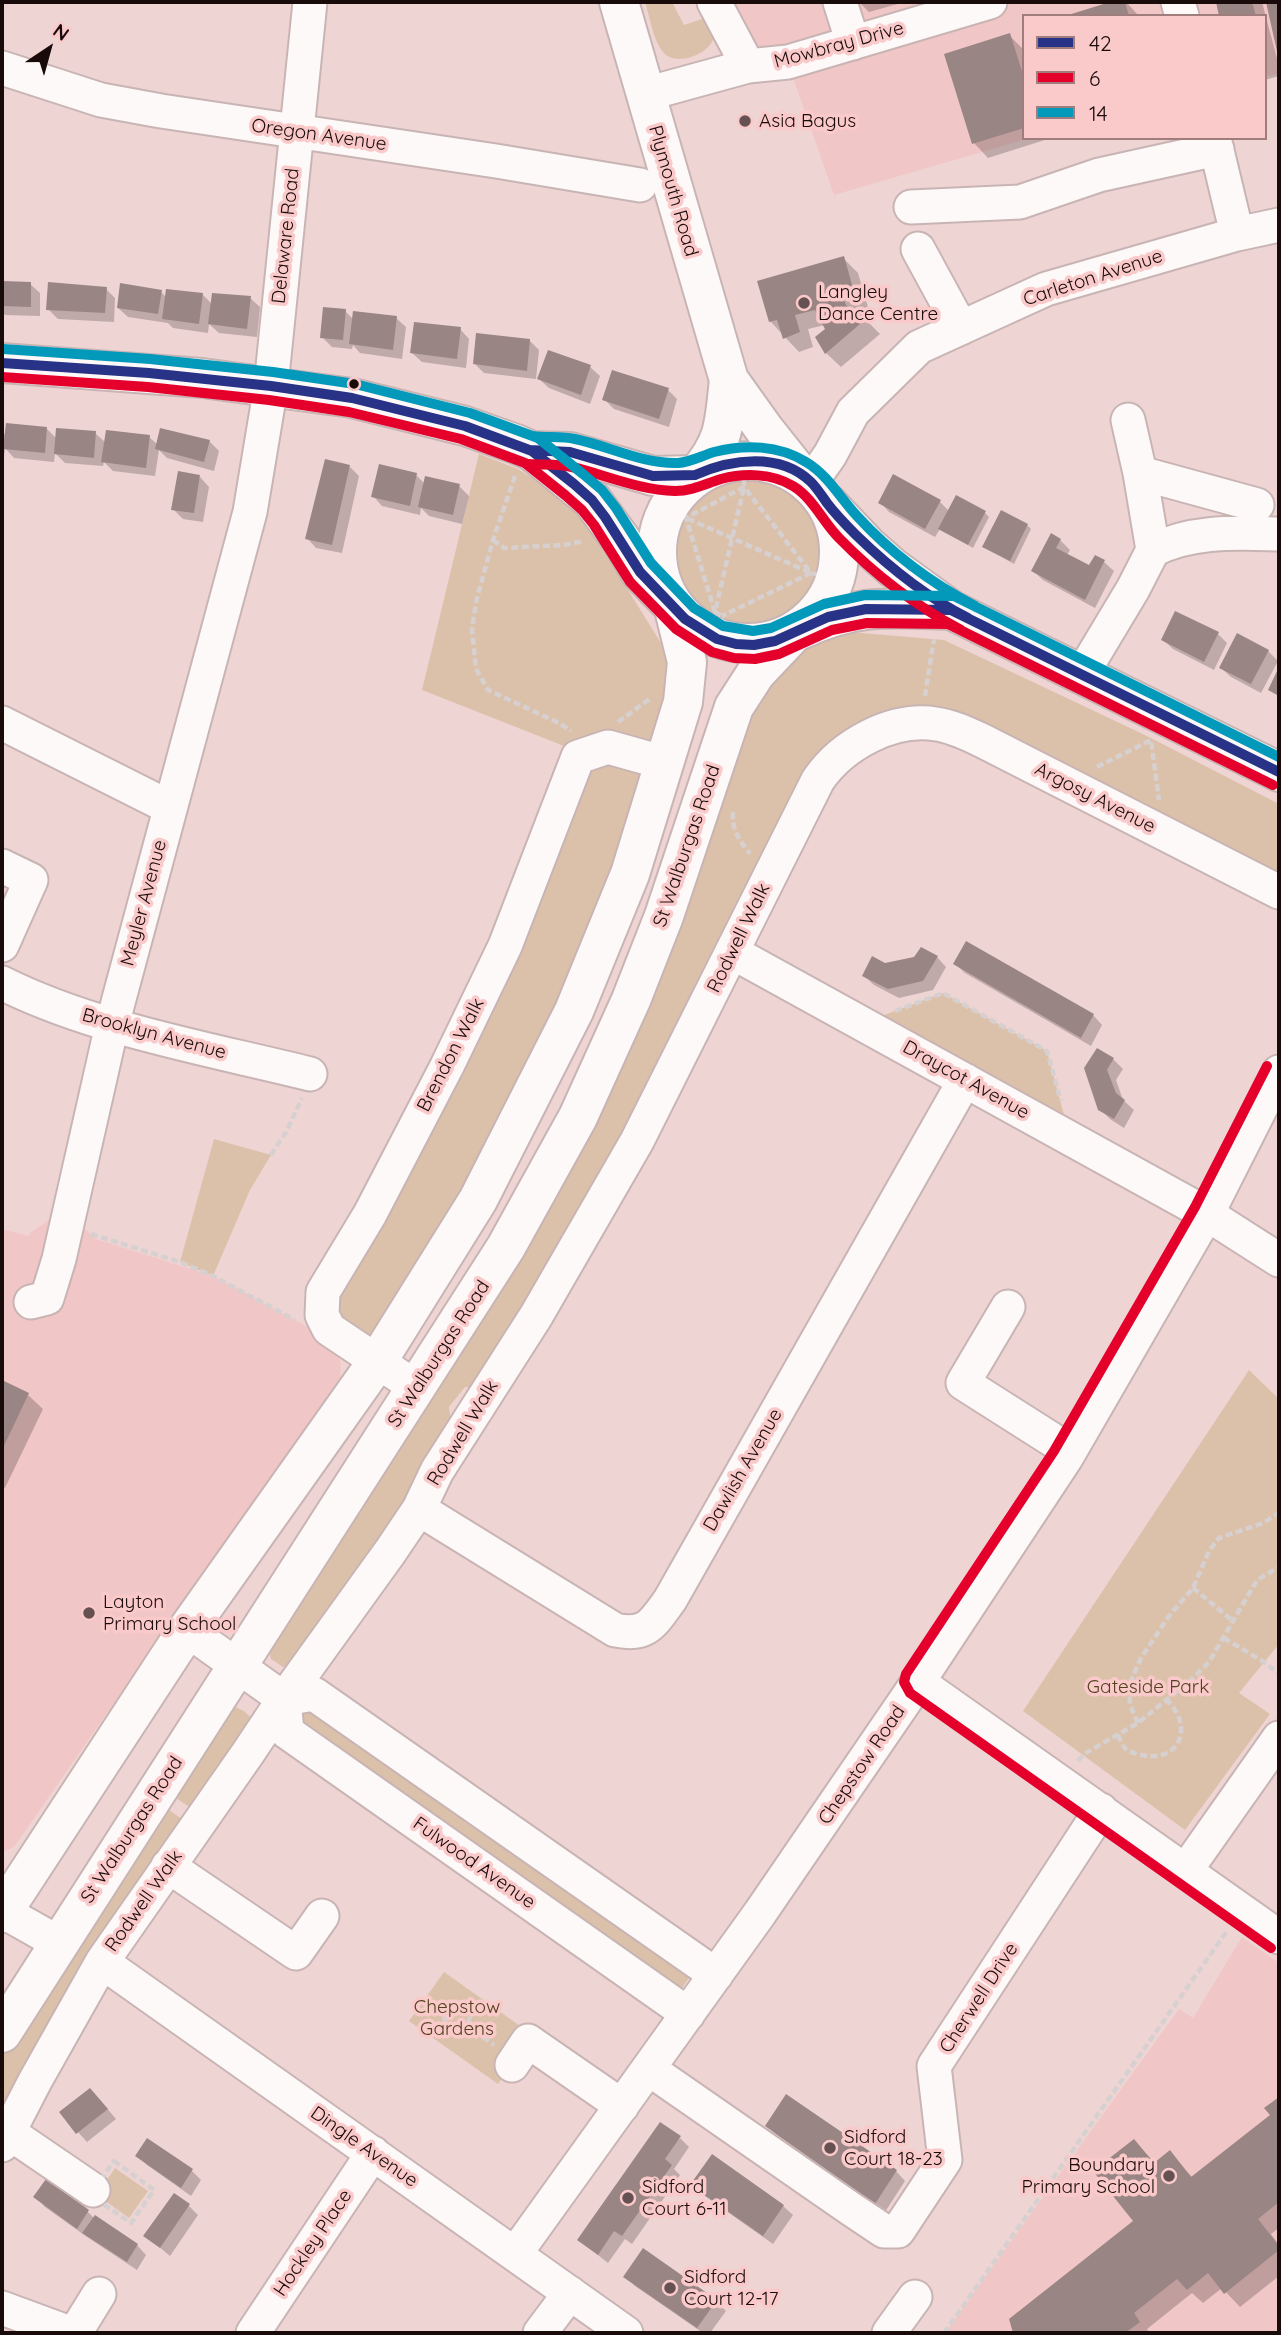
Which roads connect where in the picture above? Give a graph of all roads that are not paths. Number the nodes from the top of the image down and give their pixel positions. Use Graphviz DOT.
graph roads {
  1 [pos="310,2"];
  2 [pos="620,2"];
  3 [pos="714,2"];
  4 [pos="840,2"];
  5 [pos="990,2"];
  6 [pos="853,43"];
  7 [pos="748,66"];
  8 [pos="2,68"];
  9 [pos="646,94"];
  10 [pos="296,133"];
  11 [pos="1216,144"];
  12 [pos="640,185"];
  13 [pos="911,207"];
  14 [pos="1279,225"];
  15 [pos="1237,234"];
  16 [pos="918,249"];
  17 [pos="961,328"];
  18 [pos="2,363"];
  19 [pos="729,380"];
  20 [pos="271,386"];
  21 [pos="1128,420"];
  22 [pos="525,460"];
  23 [pos="1140,473"];
  24 [pos="696,474"];
  25 [pos="811,485"];
  26 [pos="1257,505"];
  27 [pos="1279,534"];
  28 [pos="1153,550"];
  29 [pos="672,606"];
  30 [pos="943,621"];
  31 [pos="795,633"];
  32 [pos="1082,674"];
  33 [pos="2,723"];
  34 [pos="921,724"];
  35 [pos="665,763"];
  36 [pos="1279,772"];
  37 [pos="169,807"];
  38 [pos="2,866"];
  39 [pos="1279,892"];
  40 [pos="2,945"];
  41 [pos="732,952"];
  42 [pos="2,985"];
  43 [pos="112,1025"];
  44 [pos="1279,1072"];
  45 [pos="310,1074"];
  46 [pos="965,1080"];
  47 [pos="1207,1214"];
  48 [pos="1279,1260"];
  49 [pos="31,1302"];
  50 [pos="1008,1307"];
  51 [pos="377,1362"];
  52 [pos="417,1388"];
  53 [pos="1070,1451"];
  54 [pos="419,1509"];
  55 [pos="187,1630"];
  56 [pos="237,1664"];
  57 [pos="918,1682"];
  58 [pos="284,1699"];
  59 [pos="1279,1738"];
  60 [pos="1101,1810"];
  61 [pos="168,1866"];
  62 [pos="1186,1870"];
  63 [pos="2,1912"];
  64 [pos="321,1916"];
  65 [pos="1279,1937"];
  66 [pos="59,1943"];
  67 [pos="102,1962"];
  68 [pos="716,1975"];
  69 [pos="688,2014"];
  70 [pos="2,2033"];
  71 [pos="512,2065"];
  72 [pos="649,2069"];
  73 [pos="622,2106"];
  74 [pos="5,2139"];
  75 [pos="373,2153"];
  76 [pos="93,2190"];
  77 [pos="515,2254"];
  78 [pos="570,2293"];
  79 [pos="99,2294"];
  80 [pos="915,2297"];
  81 [pos="2,2308"];
  82 [pos="73,2333"];
  83 [pos="253,2333"];
  84 [pos="540,2333"];
  85 [pos="626,2333"];
  86 [pos="889,2333"];
  1 -- 10 [label="street, Delaware Road"];
  2 -- 9 [label="main road, Plymouth Road"];
  3 -- 7 [label="street"];
  4 -- 6 [label="street"];
  5 -- 6 [label="street, Mowbray Drive"];
  6 -- 7 [label="street, Mowbray Drive"];
  7 -- 9 [label="street, Mowbray Drive"];
  8 -- 10 [label="street, Oregon Avenue"];
  9 -- 19 [label="main road, Plymouth Road"];
  10 -- 12 [label="street, Oregon Avenue"];
  10 -- 20 [label="street, Delaware Road"];
  11 -- 13 [label="street"];
  11 -- 15 [label="street"];
  14 -- 15 [label="street, Carleton Avenue"];
  15 -- 17 [label="street, Carleton Avenue"];
  16 -- 17 [label="street"];
  17 -- 25 [label="street, Carleton Avenue"];
  18 -- 20 [label="main road"];
  19 -- 24 [label="main road, Plymouth Road"];
  19 -- 25 [label="main road, Plymouth Road"];
  20 -- 22 [label="main road"];
  20 -- 37 [label="street, Meyler Avenue"];
  21 -- 23 [label="street"];
  22 -- 24 [label="main road"];
  22 -- 29 [label="main road"];
  23 -- 26 [label="street"];
  23 -- 28 [label="street"];
  24 -- 25 [label="main road"];
  24 -- 29 [label="main road, Plymouth Road"];
  25 -- 30 [label="main road"];
  25 -- 31 [label="main road, St Walburgas Road"];
  27 -- 28 [label="street"];
  28 -- 32 [label="street"];
  29 -- 31 [label="main road"];
  29 -- 35 [label="main road"];
  30 -- 31 [label="main road"];
  30 -- 32 [label="main road"];
  31 -- 52 [label="main road, St Walburgas Road"];
  32 -- 36 [label="main road"];
  33 -- 37 [label="street"];
  34 -- 39 [label="street, Argosy Avenue"];
  34 -- 41 [label="street, Rodwell Walk"];
  35 -- 51 [label="main road"];
  35 -- 51 [label="street, Brendon Walk"];
  37 -- 43 [label="street, Meyler Avenue"];
  38 -- 40 [label="street"];
  41 -- 46 [label="street, Draycot Avenue"];
  41 -- 54 [label="street, Rodwell Walk"];
  42 -- 43 [label="street, Brooklyn Avenue"];
  43 -- 45 [label="street, Brooklyn Avenue"];
  43 -- 49 [label="street, Meyler Avenue"];
  44 -- 47 [label="street, Chepstow Road"];
  46 -- 47 [label="street, Draycot Avenue"];
  46 -- 54 [label="street, Dawlish Avenue"];
  47 -- 48 [label="street, Draycot Avenue"];
  47 -- 53 [label="street, Chepstow Road"];
  50 -- 53 [label="street"];
  51 -- 52 [label="street"];
  51 -- 55 [label="main road"];
  52 -- 56 [label="main road, St Walburgas Road"];
  53 -- 57 [label="street, Chepstow Road"];
  54 -- 58 [label="street, Rodwell Walk"];
  55 -- 56 [label="street"];
  55 -- 63 [label="main road"];
  56 -- 58 [label="street"];
  56 -- 66 [label="main road, St Walburgas Road"];
  57 -- 60 [label="street"];
  57 -- 68 [label="street, Chepstow Road"];
  58 -- 61 [label="street, Rodwell Walk"];
  58 -- 68 [label="street"];
  58 -- 69 [label="street, Fulwood Avenue"];
  59 -- 62 [label="street"];
  60 -- 62 [label="street"];
  60 -- 72 [label="street, Cherwell Drive"];
  61 -- 64 [label="street"];
  61 -- 67 [label="street, Rodwell Walk"];
  62 -- 65 [label="street"];
  63 -- 66 [label="street"];
  66 -- 70 [label="main road, St Walburgas Road"];
  67 -- 74 [label="street, Rodwell Walk"];
  67 -- 75 [label="street, Dingle Avenue"];
  68 -- 69 [label="street, Chepstow Road"];
  69 -- 72 [label="street, Chepstow Road"];
  71 -- 73 [label="street"];
  72 -- 73 [label="street, Chepstow Road"];
  73 -- 77 [label="street, Chepstow Road"];
  74 -- 76 [label="street"];
  75 -- 77 [label="street, Dingle Avenue"];
  75 -- 83 [label="street, Hockley Place"];
  77 -- 78 [label="street, Dingle Avenue"];
  78 -- 84 [label="street"];
  78 -- 85 [label="street, Dingle Avenue"];
  79 -- 82 [label="street"];
  80 -- 86 [label="street"];
  81 -- 82 [label="street"];
}
